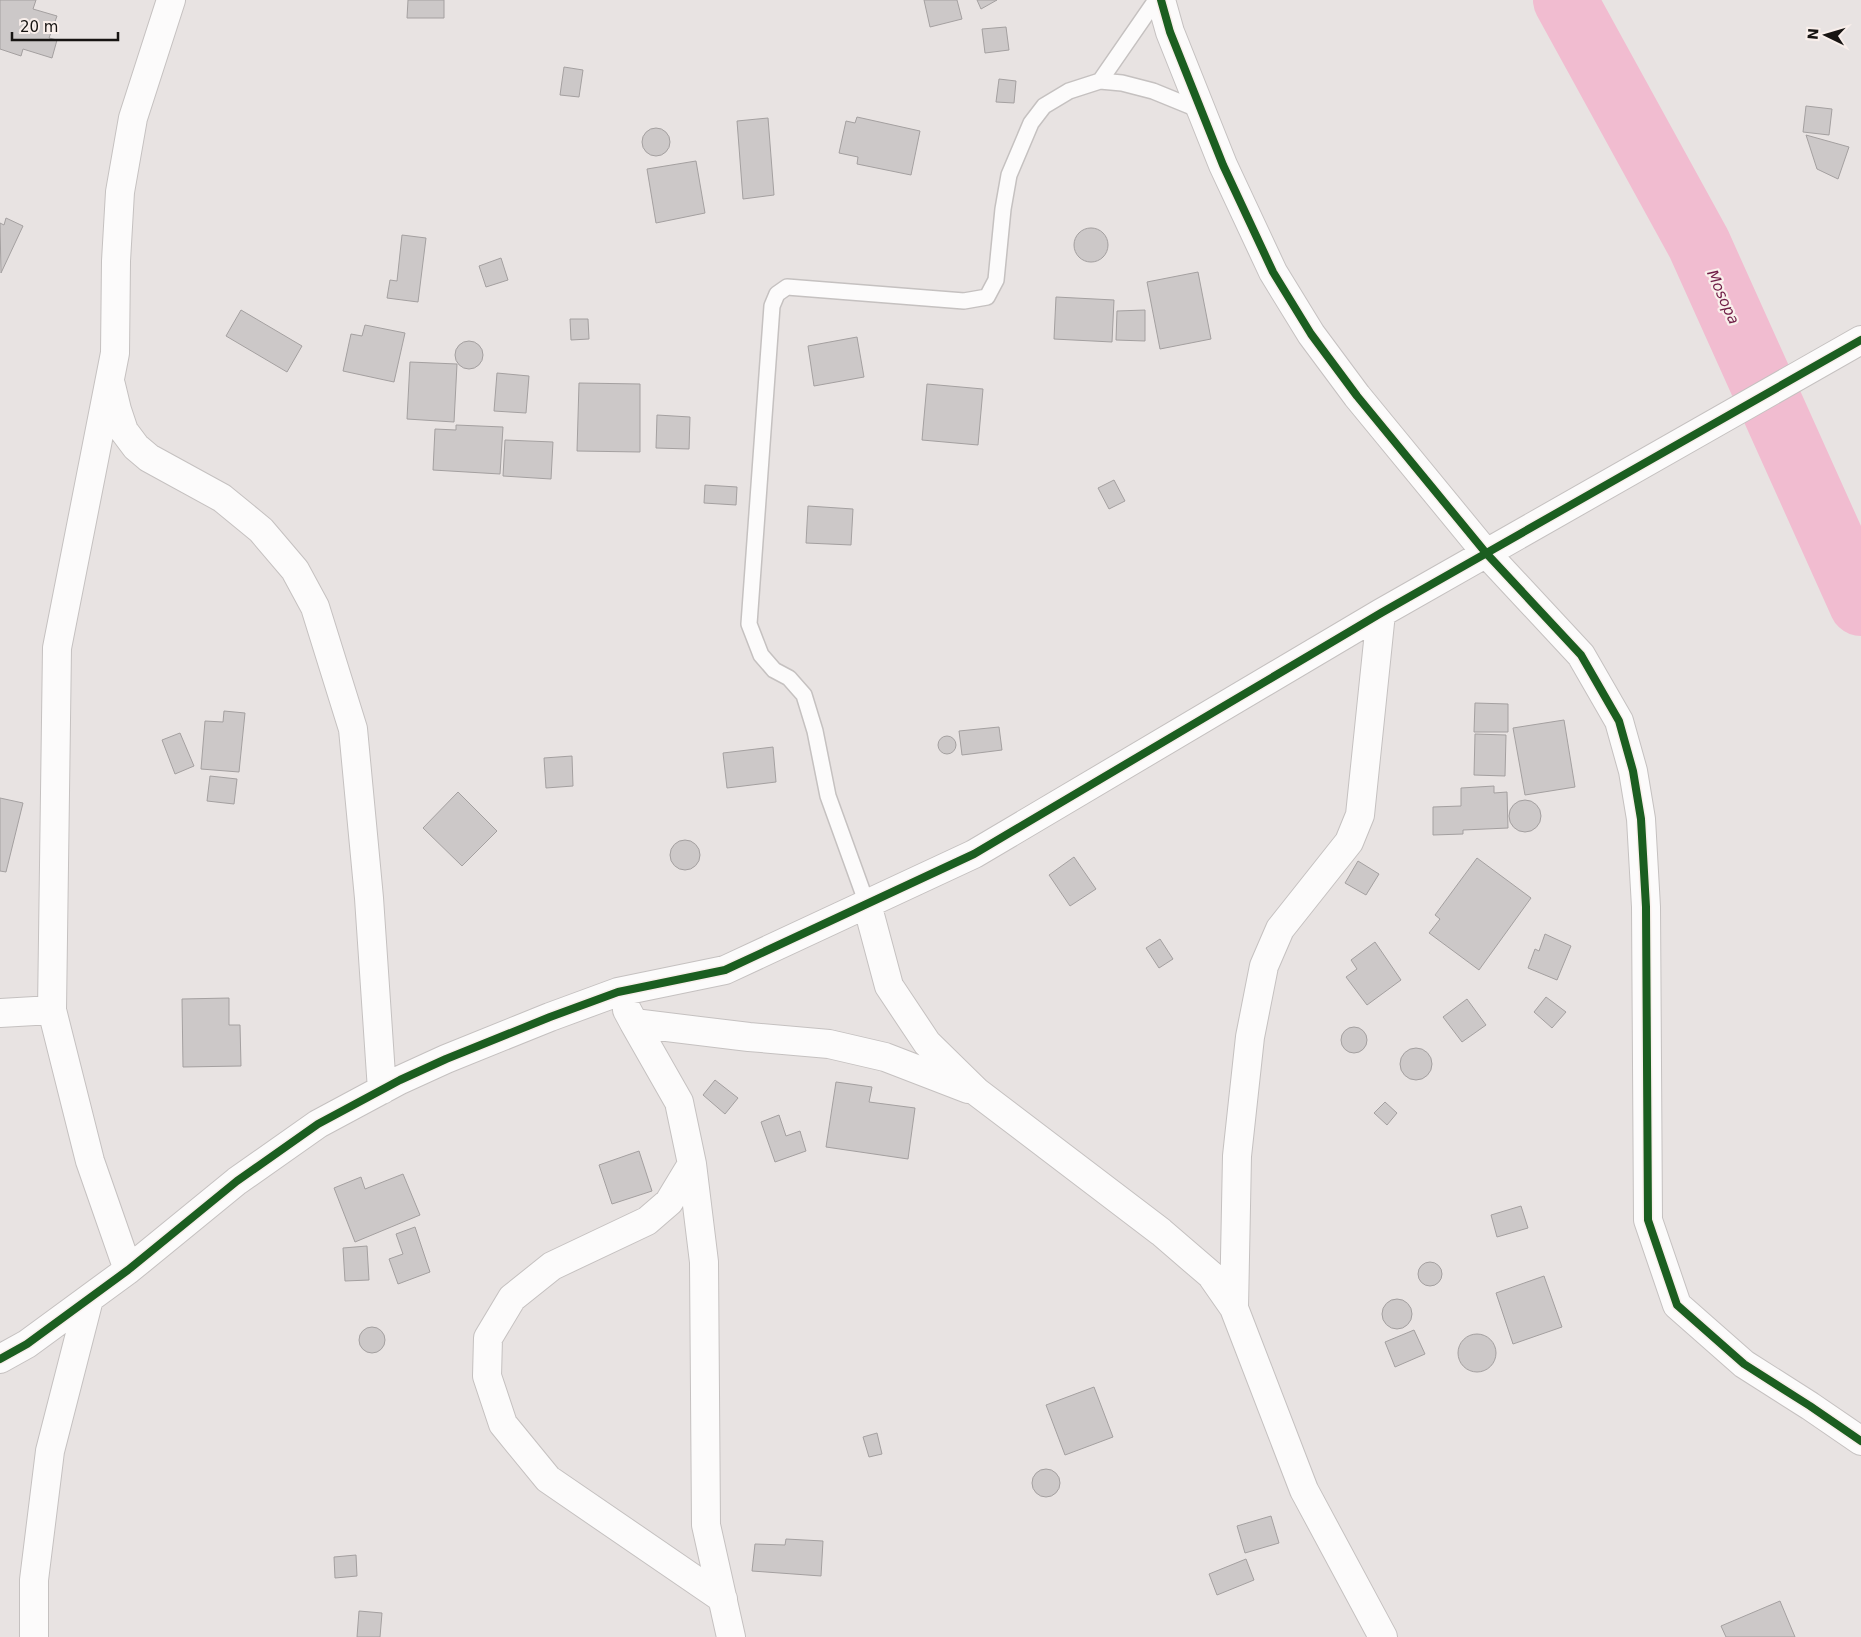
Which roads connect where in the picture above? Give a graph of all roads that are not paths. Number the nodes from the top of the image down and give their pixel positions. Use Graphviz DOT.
graph roads {
  1 [pos="171,0"];
  2 [pos="1156,0"];
  3 [pos="1161,0"];
  4 [pos="1100,81"];
  5 [pos="1202,112"];
  6 [pos="1861,340"];
  7 [pos="109,379"];
  8 [pos="1486,553"];
  9 [pos="1381,613"];
  10 [pos="867,904"];
  11 [pos="618,992"];
  12 [pos="52,1010"];
  13 [pos="0,1013"];
  14 [pos="634,1022"];
  15 [pos="382,1090"];
  16 [pos="976,1092"];
  17 [pos="692,1164"];
  18 [pos="128,1270"];
  19 [pos="89,1299"];
  20 [pos="1234,1308"];
  21 [pos="0,1359"];
  22 [pos="1861,1440"];
  23 [pos="723,1599"];
  24 [pos="34,1637"];
  25 [pos="731,1637"];
  26 [pos="1383,1637"];
  1 -- 7 [label="street"];
  2 -- 4 [label="lane"];
  3 -- 5 [label="street"];
  4 -- 5 [label="lane"];
  4 -- 10 [label="lane"];
  5 -- 8 [label="street"];
  6 -- 8 [label="street"];
  7 -- 12 [label="street"];
  7 -- 15 [label="street"];
  8 -- 9 [label="street"];
  8 -- 22 [label="street"];
  9 -- 10 [label="street"];
  9 -- 20 [label="street"];
  10 -- 11 [label="street"];
  10 -- 16 [label="street"];
  11 -- 14 [label="street"];
  11 -- 15 [label="street"];
  12 -- 13 [label="street"];
  12 -- 18 [label="street"];
  14 -- 16 [label="street"];
  14 -- 17 [label="street"];
  15 -- 18 [label="street"];
  16 -- 20 [label="street"];
  17 -- 23 [label="street"];
  17 -- 23 [label="street"];
  18 -- 19 [label="street"];
  19 -- 21 [label="street"];
  19 -- 24 [label="street"];
  20 -- 26 [label="street"];
  23 -- 25 [label="street"];
}
